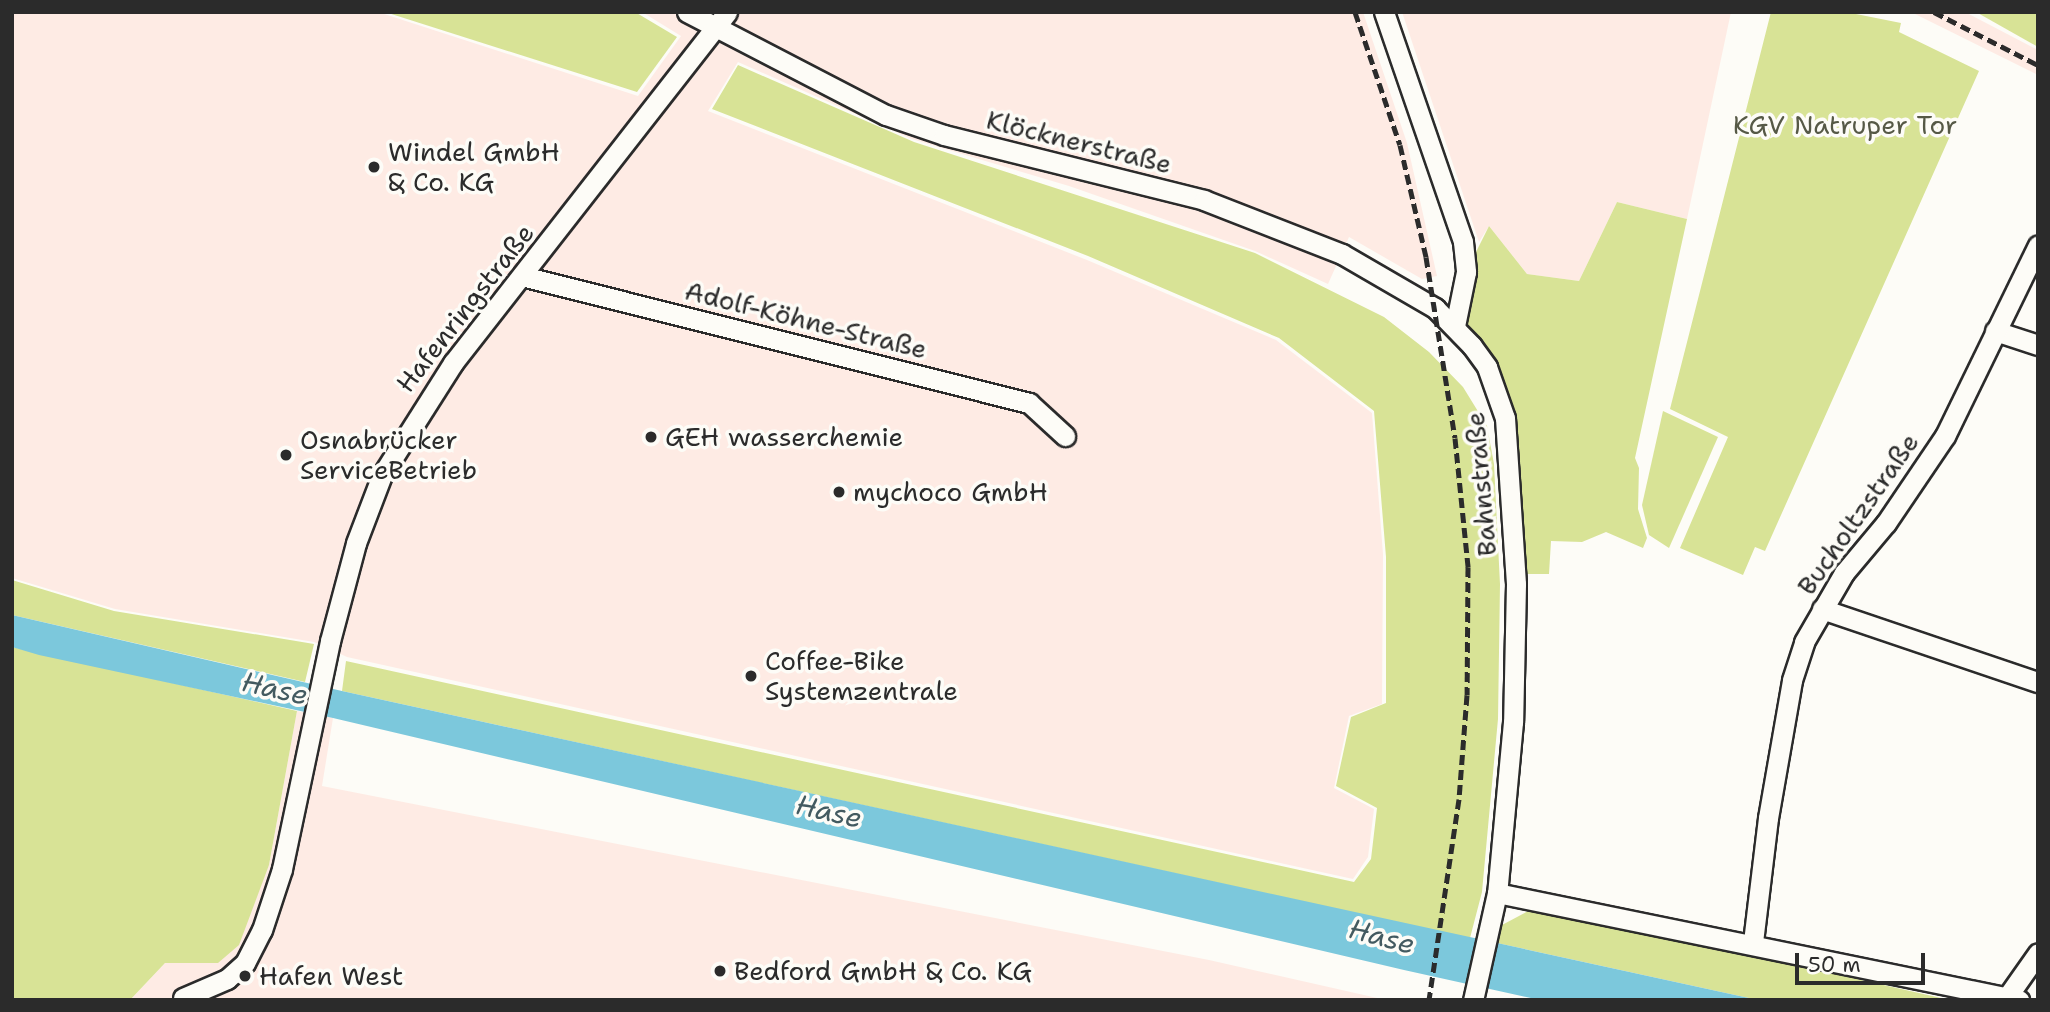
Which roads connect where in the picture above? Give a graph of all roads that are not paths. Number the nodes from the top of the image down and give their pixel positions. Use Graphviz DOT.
graph roads {
  1 [pos="687,12"];
  2 [pos="1384,12"];
  3 [pos="722,20"];
  4 [pos="2038,245"];
  5 [pos="522,276"];
  6 [pos="1455,326"];
  7 [pos="1995,331"];
  8 [pos="2038,345"];
  9 [pos="1065,436"];
  10 [pos="1822,609"];
  11 [pos="2038,682"];
  12 [pos="1497,893"];
  13 [pos="1753,942"];
  14 [pos="2038,953"];
  15 [pos="183,998"];
  16 [pos="2010,999"];
  17 [pos="1473,1000"];
  1 -- 3 [label="street, Klöcknerstraße"];
  2 -- 6 [label="street"];
  3 -- 5 [label="street, Hafenringstraße"];
  3 -- 6 [label="street, Klöcknerstraße"];
  4 -- 7 [label="street, Bucholtzstraße"];
  5 -- 9 [label="street, Adolf-Köhne-Straße"];
  5 -- 15 [label="street, Hafenringstraße"];
  6 -- 12 [label="street, Bahnstraße"];
  7 -- 8 [label="street"];
  7 -- 10 [label="street, Bucholtzstraße"];
  10 -- 11 [label="street"];
  10 -- 13 [label="street, Bucholtzstraße"];
  12 -- 13 [label="street"];
  12 -- 17 [label="street, Bahnstraße"];
  13 -- 16 [label="street"];
  14 -- 16 [label="street"];
}
